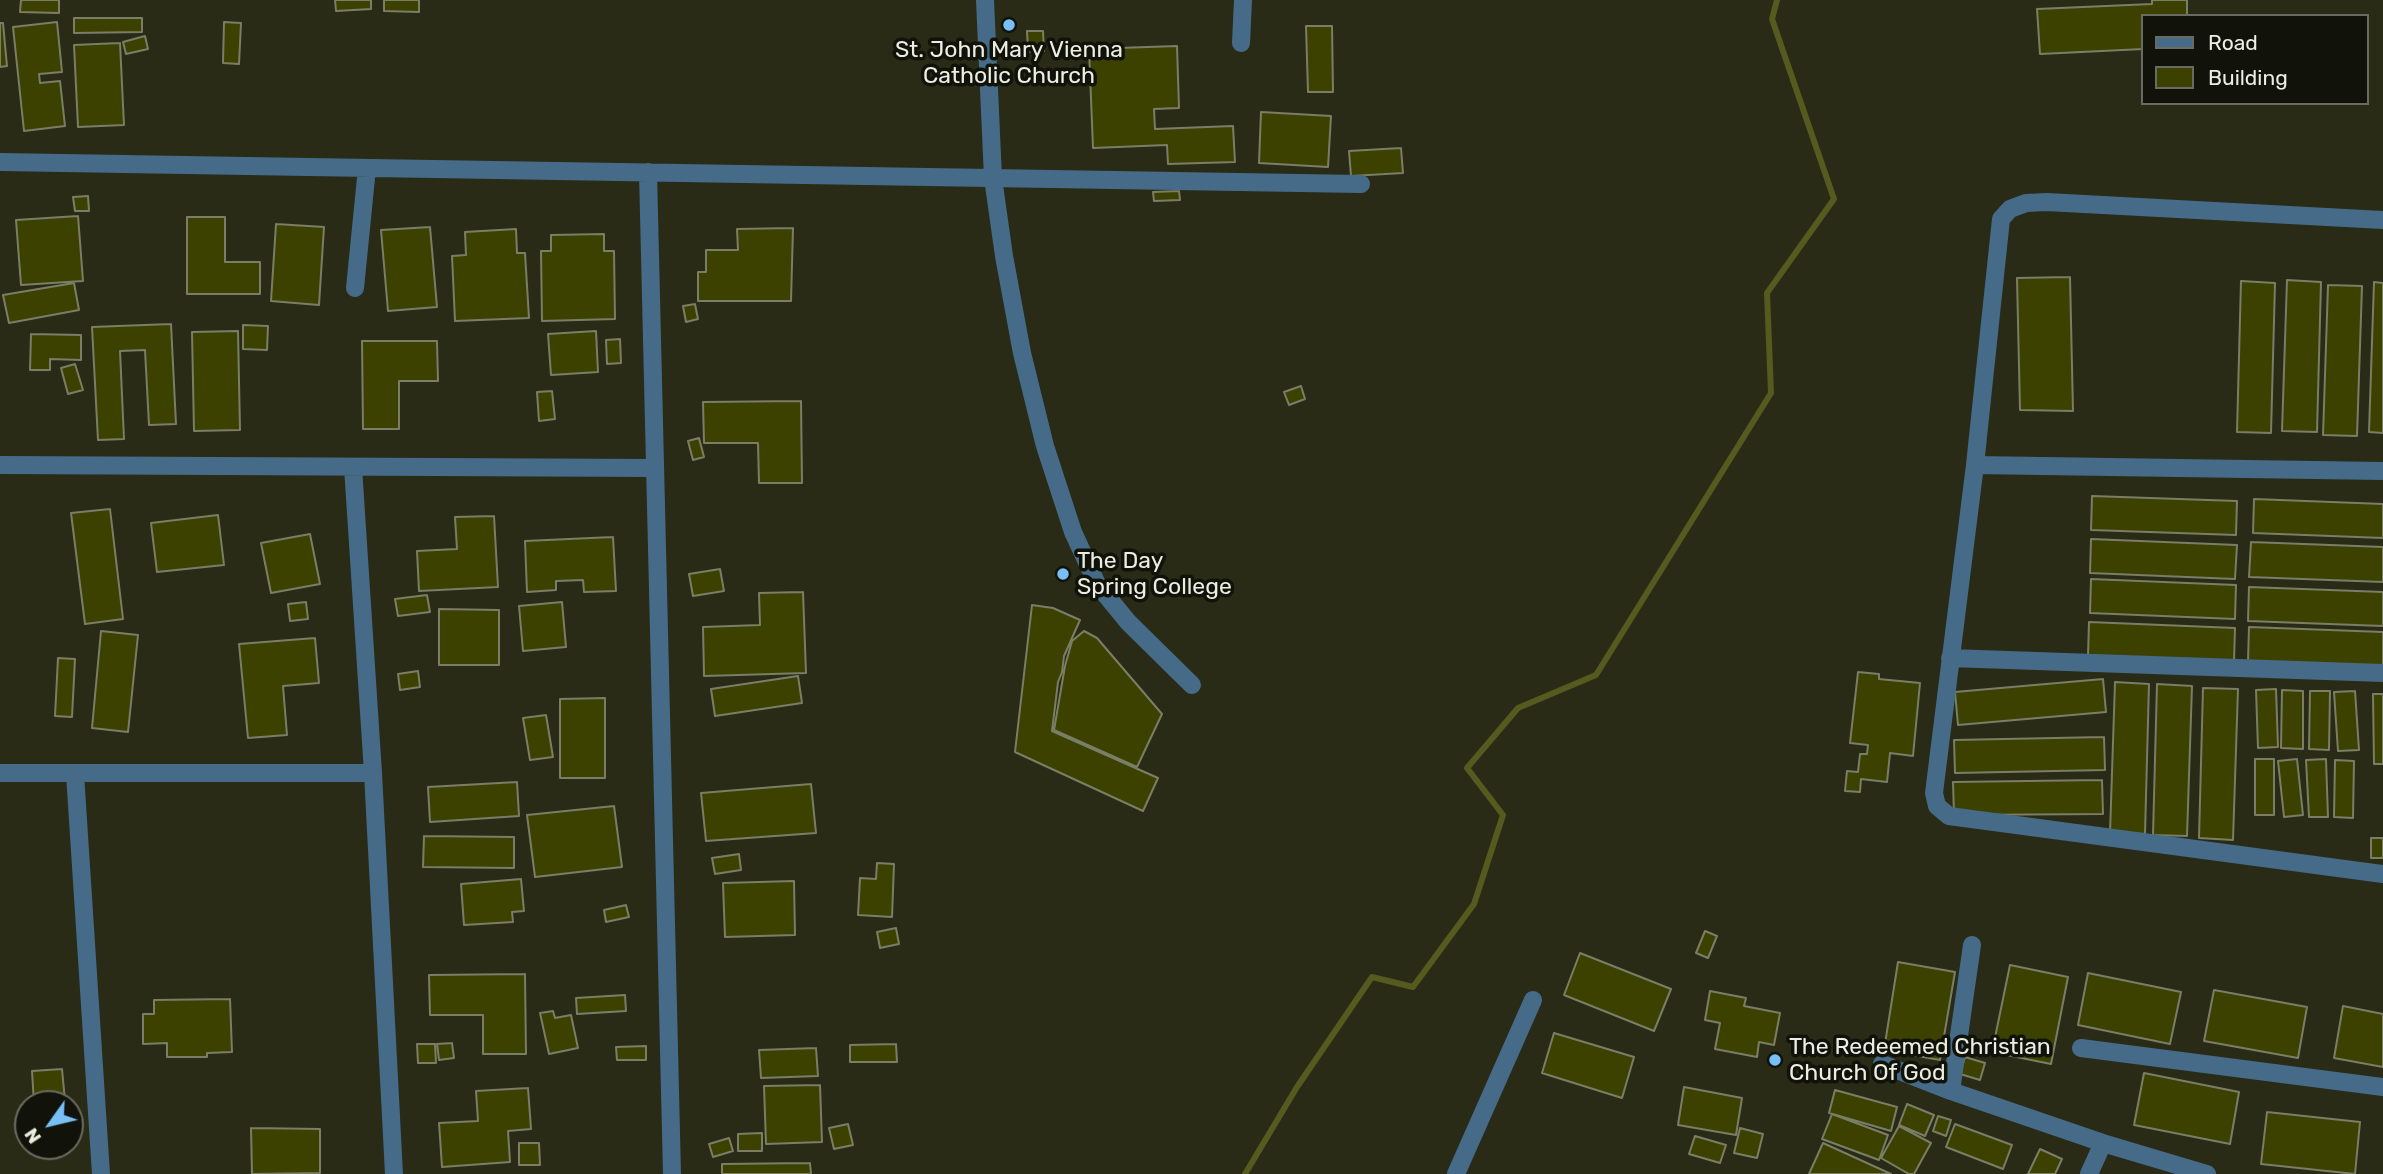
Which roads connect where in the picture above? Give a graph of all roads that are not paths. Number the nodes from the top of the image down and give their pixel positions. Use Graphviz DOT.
graph roads {
  1 [pos="985,0"];
  2 [pos="1243,0"];
  3 [pos="1241,43"];
  4 [pos="0,162"];
  5 [pos="367,168"];
  6 [pos="648,172"];
  7 [pos="993,178"];
  8 [pos="1361,184"];
  9 [pos="2383,220"];
  10 [pos="355,288"];
  11 [pos="0,465"];
  12 [pos="1975,465"];
  13 [pos="353,467"];
  14 [pos="653,468"];
  15 [pos="2383,471"];
  16 [pos="1950,657"];
  17 [pos="2383,673"];
  18 [pos="1192,685"];
  19 [pos="373,773"];
  20 [pos="0,774"];
  21 [pos="75,774"];
  22 [pos="2383,874"];
  23 [pos="1972,945"];
  24 [pos="1533,1000"];
  25 [pos="2081,1048"];
  26 [pos="1882,1064"];
  27 [pos="2383,1087"];
  28 [pos="1951,1091"];
  29 [pos="2103,1143"];
  30 [pos="101,1174"];
  31 [pos="394,1174"];
  32 [pos="672,1174"];
  33 [pos="1456,1174"];
  34 [pos="2089,1174"];
  35 [pos="2207,1174"];
  1 -- 7 [label="street"];
  2 -- 3 [label="street"];
  4 -- 5 [label="street"];
  5 -- 6 [label="street"];
  5 -- 10 [label="street"];
  6 -- 7 [label="street"];
  6 -- 14 [label="street"];
  7 -- 8 [label="street"];
  7 -- 18 [label="street"];
  9 -- 12 [label="street"];
  11 -- 13 [label="street"];
  12 -- 15 [label="street"];
  12 -- 16 [label="street"];
  13 -- 14 [label="street"];
  13 -- 19 [label="street"];
  14 -- 32 [label="street"];
  16 -- 17 [label="street"];
  16 -- 22 [label="street"];
  19 -- 21 [label="street"];
  19 -- 31 [label="street"];
  20 -- 21 [label="street"];
  21 -- 30 [label="street"];
  23 -- 28 [label="street"];
  24 -- 33 [label="street"];
  25 -- 27 [label="street"];
  26 -- 28 [label="street"];
  28 -- 29 [label="street"];
  29 -- 34 [label="street"];
  29 -- 35 [label="street"];
}
